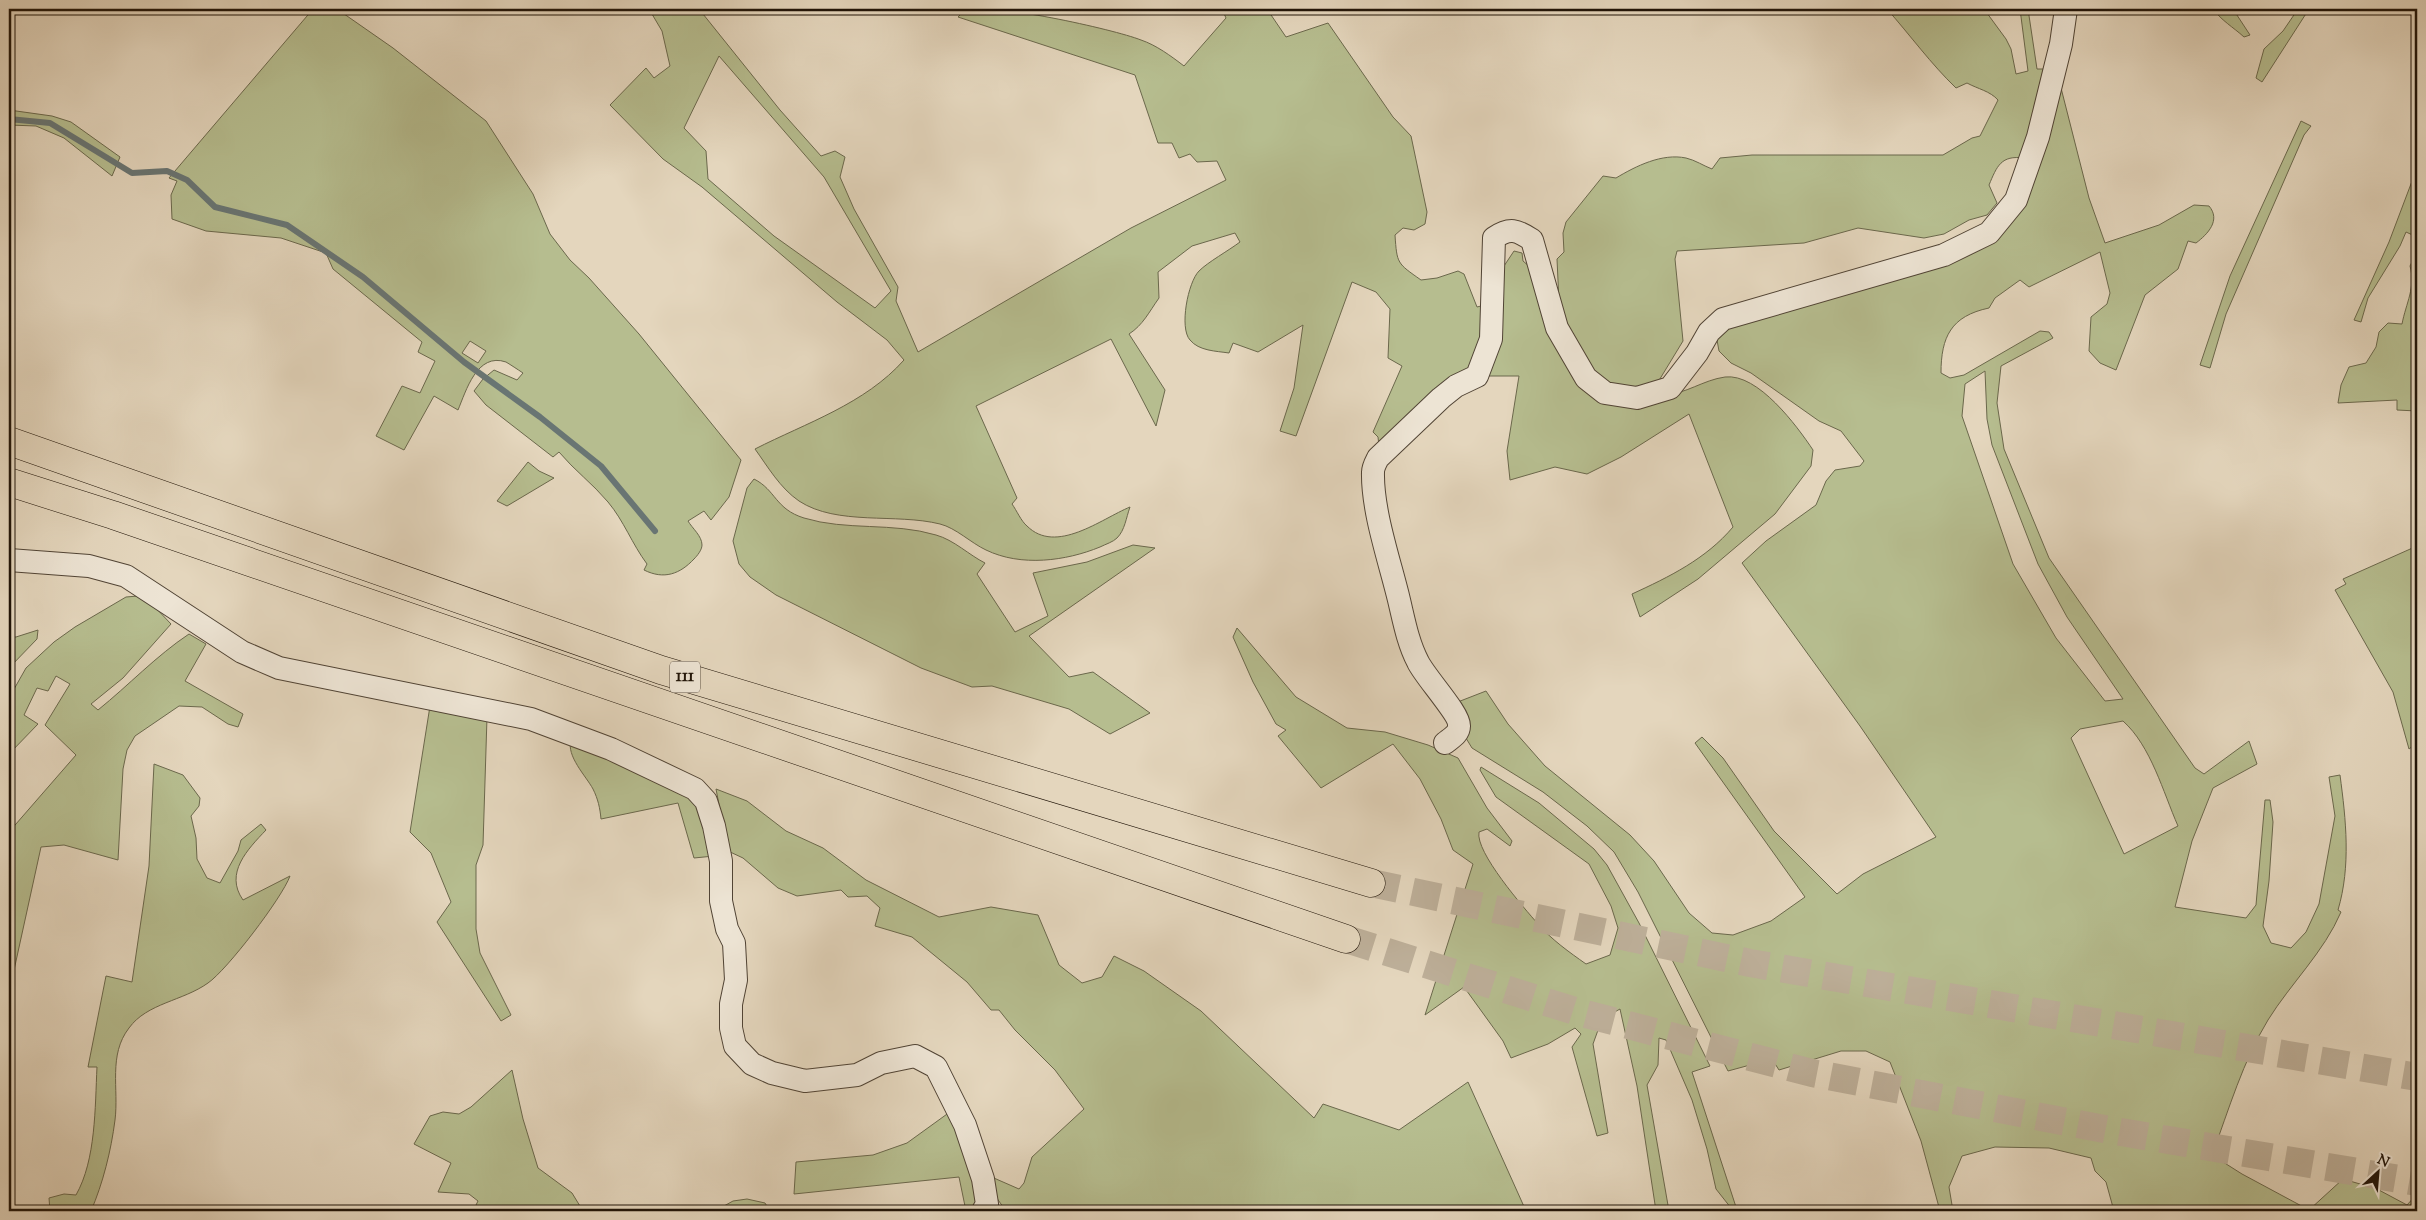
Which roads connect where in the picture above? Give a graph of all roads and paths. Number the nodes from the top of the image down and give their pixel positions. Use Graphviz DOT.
graph roads {
  1 [pos="2066,9"];
  2 [pos="9,442"];
  3 [pos="9,482"];
  4 [pos="9,560"];
  5 [pos="1445,742"];
  6 [pos="1372,883"];
  7 [pos="1346,939"];
  8 [pos="983,1211"];
  1 -- 5 [label="street"];
  2 -- 6 [label="highway, 111"];
  3 -- 7 [label="highway, 111"];
  4 -- 8 [label="street"];
}
